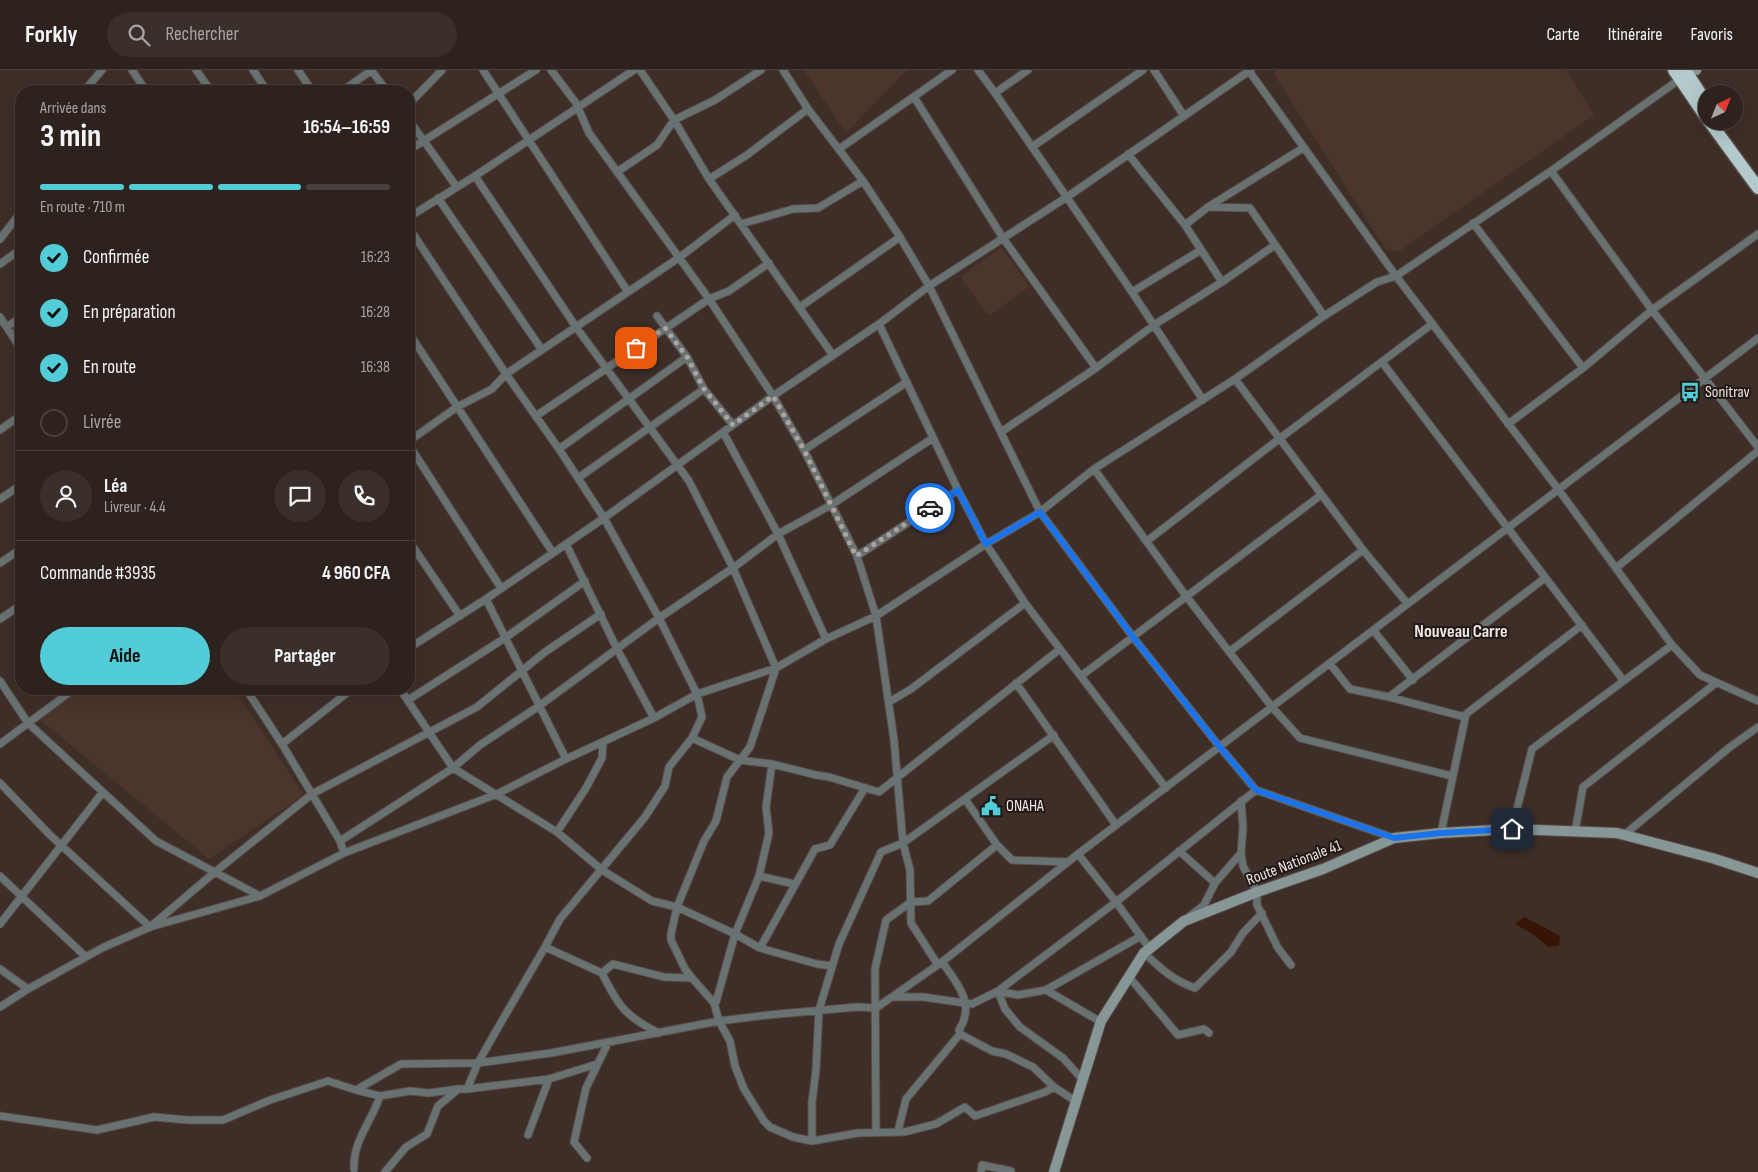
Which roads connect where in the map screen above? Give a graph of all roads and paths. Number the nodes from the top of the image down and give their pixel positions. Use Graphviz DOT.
graph roads {
  1 [pos="102,70"];
  2 [pos="132,70"];
  3 [pos="196,70"];
  4 [pos="253,70"];
  5 [pos="298,70"];
  6 [pos="371,70"];
  7 [pos="442,70"];
  8 [pos="483,70"];
  9 [pos="536,70"];
  10 [pos="551,70"];
  11 [pos="634,70"];
  12 [pos="640,70"];
  13 [pos="761,70"];
  14 [pos="783,70"];
  15 [pos="952,70"];
  16 [pos="978,70"];
  17 [pos="1028,70"];
  18 [pos="1143,70"];
  19 [pos="1154,70"];
  20 [pos="1250,71"];
  21 [pos="1684,72"];
  22 [pos="89,85"];
  23 [pos="142,85"];
  24 [pos="207,85"];
  25 [pos="264,85"];
  26 [pos="308,85"];
  27 [pos="350,85"];
  28 [pos="383,85"];
  29 [pos="1698,91"];
  30 [pos="995,93"];
  31 [pos="500,94"];
  32 [pos="914,97"];
  33 [pos="415,98"];
  34 [pos="1698,101"];
  35 [pos="578,108"];
  36 [pos="808,109"];
  37 [pos="1184,116"];
  38 [pos="674,120"];
  39 [pos="415,128"];
  40 [pos="1716,130"];
  41 [pos="1724,130"];
  42 [pos="530,140"];
  43 [pos="424,141"];
  44 [pos="415,146"];
  45 [pos="1032,147"];
  46 [pos="1303,148"];
  47 [pos="839,149"];
  48 [pos="1128,154"];
  49 [pos="1551,171"];
  50 [pos="617,172"];
  51 [pos="475,176"];
  52 [pos="1758,177"];
  53 [pos="709,179"];
  54 [pos="863,181"];
  55 [pos="456,186"];
  56 [pos="1758,188"];
  57 [pos="1066,197"];
  58 [pos="438,198"];
  59 [pos="1208,207"];
  60 [pos="415,213"];
  61 [pos="735,215"];
  62 [pos="15,220"];
  63 [pos="742,224"];
  64 [pos="1474,224"];
  65 [pos="1185,225"];
  66 [pos="1758,234"];
  67 [pos="415,237"];
  68 [pos="900,237"];
  69 [pos="1003,238"];
  70 [pos="0,239"];
  71 [pos="1275,245"];
  72 [pos="1200,250"];
  73 [pos="15,253"];
  74 [pos="680,257"];
  75 [pos="769,263"];
  76 [pos="0,264"];
  77 [pos="1396,276"];
  78 [pos="1222,282"];
  79 [pos="929,286"];
  80 [pos="628,292"];
  81 [pos="1132,292"];
  82 [pos="709,299"];
  83 [pos="800,307"];
  84 [pos="1652,310"];
  85 [pos="657,316"];
  86 [pos="1324,316"];
  87 [pos="0,317"];
  88 [pos="15,321"];
  89 [pos="879,324"];
  90 [pos="1154,324"];
  91 [pos="1432,324"];
  92 [pos="7,327"];
  93 [pos="576,327"];
  94 [pos="665,328"];
  95 [pos="1758,338"];
  96 [pos="15,340"];
  97 [pos="415,342"];
  98 [pos="542,350"];
  99 [pos="832,354"];
  100 [pos="687,357"];
  101 [pos="1382,362"];
  102 [pos="606,368"];
  103 [pos="1096,368"];
  104 [pos="1583,368"];
  105 [pos="506,374"];
  106 [pos="1705,377"];
  107 [pos="1235,380"];
  108 [pos="906,382"];
  109 [pos="704,389"];
  110 [pos="773,396"];
  111 [pos="628,398"];
  112 [pos="1203,400"];
  113 [pos="457,407"];
  114 [pos="536,416"];
  115 [pos="15,420"];
  116 [pos="1508,424"];
  117 [pos="733,425"];
  118 [pos="650,428"];
  119 [pos="0,430"];
  120 [pos="723,432"];
  121 [pos="1002,432"];
  122 [pos="415,437"];
  123 [pos="933,438"];
  124 [pos="1279,439"];
  125 [pos="1758,446"];
  126 [pos="559,449"];
  127 [pos="804,450"];
  128 [pos="1758,451"];
  129 [pos="415,454"];
  130 [pos="677,466"];
  131 [pos="1094,469"];
  132 [pos="578,478"];
  133 [pos="15,489"];
  134 [pos="1558,489"];
  135 [pos="958,490"];
  136 [pos="1321,495"];
  137 [pos="0,499"];
  138 [pos="831,505"];
  139 [pos="1040,512"];
  140 [pos="604,518"];
  141 [pos="1507,528"];
  142 [pos="778,534"];
  143 [pos="1147,541"];
  144 [pos="566,544"];
  145 [pos="986,544"];
  146 [pos="415,550"];
  147 [pos="1363,550"];
  148 [pos="15,553"];
  149 [pos="552,553"];
  150 [pos="856,556"];
  151 [pos="0,563"];
  152 [pos="732,568"];
  153 [pos="1616,568"];
  154 [pos="1545,578"];
  155 [pos="585,581"];
  156 [pos="501,588"];
  157 [pos="1186,596"];
  158 [pos="486,599"];
  159 [pos="1026,603"];
  160 [pos="1407,603"];
  161 [pos="15,609"];
  162 [pos="601,614"];
  163 [pos="460,616"];
  164 [pos="876,616"];
  165 [pos="659,618"];
  166 [pos="0,619"];
  167 [pos="1582,626"];
  168 [pos="1373,630"];
  169 [pos="1133,637"];
  170 [pos="505,638"];
  171 [pos="826,639"];
  172 [pos="415,644"];
  173 [pos="1672,645"];
  174 [pos="617,649"];
  175 [pos="1060,649"];
  176 [pos="1230,652"];
  177 [pos="1330,664"];
  178 [pos="776,668"];
  179 [pos="522,672"];
  180 [pos="1081,676"];
  181 [pos="1413,680"];
  182 [pos="1623,680"];
  183 [pos="0,681"];
  184 [pos="1016,683"];
  185 [pos="1716,683"];
  186 [pos="697,694"];
  187 [pos="66,695"];
  188 [pos="250,695"];
  189 [pos="344,695"];
  190 [pos="404,695"];
  191 [pos="1388,697"];
  192 [pos="408,700"];
  193 [pos="1758,701"];
  194 [pos="889,702"];
  195 [pos="539,706"];
  196 [pos="1272,707"];
  197 [pos="1465,717"];
  198 [pos="654,718"];
  199 [pos="28,723"];
  200 [pos="1758,727"];
  201 [pos="429,733"];
  202 [pos="1054,735"];
  203 [pos="692,738"];
  204 [pos="603,742"];
  205 [pos="0,744"];
  206 [pos="282,744"];
  207 [pos="1219,746"];
  208 [pos="566,758"];
  209 [pos="740,760"];
  210 [pos="772,764"];
  211 [pos="453,768"];
  212 [pos="1452,776"];
  213 [pos="897,778"];
  214 [pos="0,783"];
  215 [pos="865,788"];
  216 [pos="1166,788"];
  217 [pos="1256,790"];
  218 [pos="103,792"];
  219 [pos="312,794"];
  220 [pos="496,794"];
  221 [pos="965,799"];
  222 [pos="1241,801"];
  223 [pos="1116,825"];
  224 [pos="1512,829"];
  225 [pos="557,832"];
  226 [pos="1575,832"];
  227 [pos="1441,833"];
  228 [pos="1624,835"];
  229 [pos="1394,838"];
  230 [pos="340,841"];
  231 [pos="903,843"];
  232 [pos="61,845"];
  233 [pos="997,845"];
  234 [pos="1180,851"];
  235 [pos="344,853"];
  236 [pos="1241,853"];
  237 [pos="1078,854"];
  238 [pos="1068,862"];
  239 [pos="602,870"];
  240 [pos="215,872"];
  241 [pos="1758,873"];
  242 [pos="0,876"];
  243 [pos="759,876"];
  244 [pos="1214,883"];
  245 [pos="794,884"];
  246 [pos="1257,892"];
  247 [pos="21,896"];
  248 [pos="260,896"];
  249 [pos="911,902"];
  250 [pos="1116,902"];
  251 [pos="677,907"];
  252 [pos="1262,913"];
  253 [pos="1184,921"];
  254 [pos="0,924"];
  255 [pos="150,927"];
  256 [pos="735,934"];
  257 [pos="1141,936"];
  258 [pos="545,947"];
  259 [pos="760,948"];
  260 [pos="1147,951"];
  261 [pos="86,957"];
  262 [pos="940,964"];
  263 [pos="1291,965"];
  264 [pos="832,966"];
  265 [pos="0,969"];
  266 [pos="602,973"];
  267 [pos="692,978"];
  268 [pos="1130,978"];
  269 [pos="28,989"];
  270 [pos="1046,990"];
  271 [pos="998,991"];
  272 [pos="893,997"];
  273 [pos="966,1002"];
  274 [pos="714,1003"];
  275 [pos="0,1006"];
  276 [pos="876,1008"];
  277 [pos="819,1010"];
  278 [pos="719,1021"];
  279 [pos="1101,1022"];
  280 [pos="1210,1033"];
  281 [pos="658,1034"];
  282 [pos="960,1034"];
  283 [pos="608,1043"];
  284 [pos="478,1063"];
  285 [pos="597,1064"];
  286 [pos="549,1078"];
  287 [pos="1083,1080"];
  288 [pos="1054,1087"];
  289 [pos="458,1089"];
  290 [pos="356,1090"];
  291 [pos="467,1090"];
  292 [pos="380,1096"];
  293 [pos="1077,1102"];
  294 [pos="0,1116"];
  295 [pos="876,1132"];
  296 [pos="898,1132"];
  297 [pos="528,1136"];
  298 [pos="812,1141"];
  299 [pos="587,1158"];
  300 [pos="354,1169"];
  301 [pos="1012,1171"];
  302 [pos="385,1172"];
  303 [pos="981,1172"];
  304 [pos="1054,1172"];
  1 -- 22 [label="street"];
  2 -- 23 [label="street"];
  3 -- 24 [label="street"];
  4 -- 25 [label="street"];
  5 -- 26 [label="street"];
  6 -- 27 [label="street"];
  6 -- 28 [label="street"];
  7 -- 33 [label="street"];
  8 -- 31 [label="street"];
  9 -- 31 [label="street"];
  10 -- 35 [label="street"];
  11 -- 35 [label="street"];
  12 -- 38 [label="street"];
  13 -- 38 [label="street"];
  14 -- 36 [label="street"];
  15 -- 32 [label="street"];
  16 -- 30 [label="street"];
  17 -- 30 [label="street"];
  18 -- 45 [label="street"];
  19 -- 37 [label="street"];
  20 -- 37 [label="street"];
  20 -- 46 [label="street"];
  21 -- 29 [label="highway"];
  21 -- 34 [label="highway"];
  21 -- 49 [label="street"];
  30 -- 45 [label="street"];
  31 -- 42 [label="street"];
  31 -- 43 [label="street"];
  32 -- 47 [label="street"];
  32 -- 69 [label="street"];
  35 -- 42 [label="street"];
  35 -- 50 [label="street"];
  36 -- 47 [label="street"];
  36 -- 53 [label="street"];
  37 -- 48 [label="street"];
  38 -- 50 [label="street"];
  38 -- 53 [label="street"];
  39 -- 43 [label="street"];
  40 -- 56 [label="highway"];
  41 -- 52 [label="highway"];
  42 -- 51 [label="street"];
  42 -- 80 [label="street"];
  43 -- 44 [label="street"];
  43 -- 55 [label="street"];
  45 -- 57 [label="street"];
  46 -- 59 [label="street"];
  46 -- 77 [label="street"];
  47 -- 54 [label="street"];
  48 -- 57 [label="street"];
  48 -- 65 [label="street"];
  49 -- 64 [label="street"];
  49 -- 84 [label="street"];
  50 -- 74 [label="street"];
  51 -- 55 [label="street"];
  51 -- 93 [label="street"];
  53 -- 61 [label="street"];
  54 -- 63 [label="street"];
  54 -- 68 [label="street"];
  55 -- 58 [label="street"];
  57 -- 69 [label="street"];
  57 -- 81 [label="street"];
  58 -- 60 [label="street"];
  58 -- 98 [label="street"];
  59 -- 65 [label="street"];
  59 -- 71 [label="street"];
  61 -- 63 [label="street"];
  61 -- 74 [label="street"];
  62 -- 70 [label="street"];
  63 -- 75 [label="street"];
  64 -- 77 [label="street"];
  64 -- 104 [label="street"];
  65 -- 72 [label="street"];
  66 -- 84 [label="street"];
  67 -- 105 [label="street"];
  68 -- 79 [label="street"];
  68 -- 83 [label="street"];
  69 -- 79 [label="street"];
  69 -- 103 [label="street"];
  71 -- 78 [label="street"];
  71 -- 86 [label="street"];
  72 -- 78 [label="street"];
  72 -- 81 [label="street"];
  73 -- 76 [label="street"];
  74 -- 80 [label="street"];
  74 -- 82 [label="street"];
  75 -- 82 [label="street"];
  75 -- 83 [label="street"];
  77 -- 86 [label="street"];
  77 -- 91 [label="street"];
  78 -- 90 [label="street"];
  79 -- 89 [label="street"];
  79 -- 121 [label="street"];
  80 -- 93 [label="street"];
  81 -- 90 [label="street"];
  82 -- 94 [label="street"];
  82 -- 110 [label="street"];
  83 -- 99 [label="street"];
  84 -- 104 [label="street"];
  84 -- 106 [label="street"];
  85 -- 94 [label="street"];
  86 -- 107 [label="street"];
  87 -- 92 [label="street"];
  88 -- 92 [label="street"];
  89 -- 99 [label="street"];
  89 -- 108 [label="street"];
  90 -- 103 [label="street"];
  90 -- 112 [label="street"];
  91 -- 101 [label="street"];
  91 -- 116 [label="street"];
  92 -- 96 [label="street"];
  93 -- 98 [label="street"];
  93 -- 102 [label="street"];
  94 -- 100 [label="street"];
  94 -- 102 [label="street"];
  95 -- 106 [label="street"];
  97 -- 113 [label="street"];
  98 -- 105 [label="street"];
  99 -- 110 [label="street"];
  100 -- 109 [label="street"];
  100 -- 111 [label="street"];
  101 -- 124 [label="street"];
  101 -- 141 [label="street"];
  102 -- 111 [label="street"];
  102 -- 114 [label="street"];
  103 -- 121 [label="street"];
  104 -- 116 [label="street"];
  105 -- 113 [label="street"];
  105 -- 114 [label="street"];
  106 -- 125 [label="street"];
  106 -- 134 [label="street"];
  107 -- 112 [label="street"];
  107 -- 124 [label="street"];
  108 -- 123 [label="street"];
  108 -- 127 [label="street"];
  109 -- 117 [label="street"];
  109 -- 118 [label="street"];
  110 -- 117 [label="street"];
  110 -- 127 [label="street"];
  111 -- 118 [label="street"];
  111 -- 126 [label="street"];
  112 -- 131 [label="street"];
  113 -- 122 [label="street"];
  113 -- 149 [label="street"];
  114 -- 126 [label="street"];
  115 -- 119 [label="street"];
  116 -- 134 [label="street"];
  117 -- 120 [label="street"];
  118 -- 130 [label="street"];
  118 -- 132 [label="street"];
  120 -- 130 [label="street"];
  120 -- 142 [label="street"];
  121 -- 139 [label="street"];
  123 -- 135 [label="street"];
  123 -- 138 [label="street"];
  124 -- 136 [label="street"];
  124 -- 143 [label="street"];
  126 -- 132 [label="street"];
  127 -- 138 [label="street"];
  128 -- 153 [label="street"];
  129 -- 156 [label="street"];
  130 -- 140 [label="street"];
  130 -- 152 [label="street"];
  131 -- 139 [label="street"];
  131 -- 143 [label="street"];
  132 -- 140 [label="street"];
  133 -- 137 [label="street"];
  134 -- 141 [label="street"];
  134 -- 153 [label="street"];
  135 -- 145 [label="street"];
  135 -- 150 [label="street"];
  136 -- 147 [label="street"];
  136 -- 157 [label="street"];
  138 -- 142 [label="street"];
  138 -- 150 [label="street"];
  139 -- 145 [label="street"];
  139 -- 169 [label="street"];
  140 -- 144 [label="street"];
  140 -- 165 [label="street"];
  141 -- 154 [label="street"];
  141 -- 160 [label="street"];
  142 -- 152 [label="street"];
  142 -- 171 [label="street"];
  143 -- 157 [label="street"];
  144 -- 149 [label="street"];
  144 -- 155 [label="street"];
  145 -- 159 [label="street"];
  145 -- 164 [label="street"];
  146 -- 163 [label="street"];
  147 -- 160 [label="street"];
  147 -- 176 [label="street"];
  148 -- 151 [label="street"];
  149 -- 156 [label="street"];
  150 -- 164 [label="street"];
  152 -- 165 [label="street"];
  152 -- 178 [label="street"];
  153 -- 173 [label="street"];
  154 -- 167 [label="street"];
  154 -- 181 [label="street"];
  155 -- 162 [label="street"];
  155 -- 170 [label="street"];
  156 -- 158 [label="street"];
  157 -- 169 [label="street"];
  157 -- 176 [label="street"];
  158 -- 163 [label="street"];
  158 -- 170 [label="street"];
  159 -- 175 [label="street"];
  159 -- 194 [label="street"];
  160 -- 168 [label="street"];
  161 -- 166 [label="street"];
  162 -- 174 [label="street"];
  162 -- 179 [label="street"];
  163 -- 172 [label="street"];
  164 -- 171 [label="street"];
  164 -- 194 [label="street"];
  165 -- 174 [label="street"];
  165 -- 186 [label="street"];
  167 -- 182 [label="street"];
  167 -- 197 [label="street"];
  168 -- 177 [label="street"];
  168 -- 181 [label="street"];
  169 -- 180 [label="street"];
  169 -- 207 [label="street"];
  170 -- 179 [label="street"];
  170 -- 192 [label="street"];
  171 -- 178 [label="street"];
  173 -- 182 [label="street"];
  173 -- 185 [label="street"];
  174 -- 195 [label="street"];
  174 -- 198 [label="street"];
  175 -- 180 [label="street"];
  175 -- 184 [label="street"];
  176 -- 196 [label="street"];
  177 -- 191 [label="street"];
  177 -- 196 [label="street"];
  178 -- 186 [label="street"];
  178 -- 209 [label="street"];
  179 -- 195 [label="street"];
  179 -- 201 [label="street"];
  180 -- 216 [label="street"];
  181 -- 191 [label="street"];
  182 -- 224 [label="street"];
  183 -- 199 [label="street"];
  184 -- 202 [label="street"];
  184 -- 213 [label="street"];
  185 -- 193 [label="street"];
  185 -- 226 [label="street"];
  186 -- 198 [label="street"];
  186 -- 203 [label="street"];
  187 -- 199 [label="street"];
  188 -- 206 [label="street"];
  189 -- 206 [label="street"];
  190 -- 192 [label="street"];
  191 -- 197 [label="street"];
  192 -- 201 [label="street"];
  194 -- 213 [label="street"];
  195 -- 208 [label="street"];
  195 -- 211 [label="street"];
  196 -- 207 [label="street"];
  196 -- 212 [label="street"];
  197 -- 212 [label="street"];
  198 -- 204 [label="street"];
  199 -- 205 [label="street"];
  199 -- 218 [label="street"];
  200 -- 228 [label="street"];
  201 -- 211 [label="street"];
  201 -- 219 [label="street"];
  202 -- 221 [label="street"];
  202 -- 223 [label="street"];
  203 -- 209 [label="street"];
  203 -- 239 [label="street"];
  204 -- 208 [label="street"];
  204 -- 225 [label="street"];
  206 -- 219 [label="street"];
  207 -- 216 [label="street"];
  207 -- 217 [label="street"];
  208 -- 220 [label="street"];
  209 -- 210 [label="street"];
  209 -- 251 [label="street"];
  210 -- 215 [label="street"];
  210 -- 243 [label="street"];
  211 -- 220 [label="street"];
  211 -- 230 [label="street"];
  212 -- 227 [label="street"];
  213 -- 215 [label="street"];
  213 -- 231 [label="street"];
  214 -- 232 [label="street"];
  215 -- 245 [label="street"];
  216 -- 223 [label="street"];
  217 -- 222 [label="street"];
  217 -- 229 [label="street"];
  218 -- 232 [label="street"];
  218 -- 240 [label="street"];
  219 -- 230 [label="street"];
  219 -- 240 [label="street"];
  220 -- 225 [label="street"];
  220 -- 235 [label="street"];
  221 -- 231 [label="street"];
  221 -- 233 [label="street"];
  222 -- 234 [label="street"];
  222 -- 236 [label="street"];
  223 -- 237 [label="street"];
  224 -- 226 [label="street, Route Nationale 41"];
  224 -- 227 [label="street, Route Nationale 41"];
  225 -- 239 [label="street"];
  226 -- 228 [label="street, Route Nationale 41"];
  227 -- 229 [label="street, Route Nationale 41"];
  228 -- 241 [label="street, Route Nationale 41"];
  229 -- 246 [label="street, Route Nationale 41"];
  230 -- 235 [label="street"];
  231 -- 249 [label="street"];
  231 -- 264 [label="street"];
  232 -- 247 [label="street"];
  232 -- 255 [label="street"];
  233 -- 238 [label="street"];
  233 -- 249 [label="street"];
  234 -- 244 [label="street"];
  234 -- 250 [label="street"];
  235 -- 248 [label="street"];
  236 -- 244 [label="street"];
  236 -- 246 [label="street"];
  237 -- 238 [label="street"];
  237 -- 250 [label="street"];
  238 -- 262 [label="street"];
  239 -- 251 [label="street"];
  239 -- 258 [label="street"];
  240 -- 248 [label="street"];
  240 -- 255 [label="street"];
  242 -- 247 [label="street"];
  243 -- 245 [label="street"];
  243 -- 256 [label="street"];
  244 -- 253 [label="street"];
  245 -- 259 [label="street"];
  246 -- 252 [label="street"];
  246 -- 253 [label="street, Route Nationale 41"];
  247 -- 254 [label="street"];
  247 -- 261 [label="street"];
  248 -- 255 [label="street"];
  249 -- 262 [label="street"];
  249 -- 276 [label="street"];
  250 -- 257 [label="street"];
  250 -- 271 [label="street"];
  251 -- 256 [label="street"];
  251 -- 267 [label="street"];
  252 -- 260 [label="street"];
  252 -- 263 [label="street"];
  253 -- 260 [label="street, Route Nationale 41"];
  255 -- 261 [label="street"];
  256 -- 259 [label="street"];
  256 -- 274 [label="street"];
  257 -- 260 [label="street"];
  257 -- 270 [label="street"];
  258 -- 266 [label="street"];
  258 -- 284 [label="street"];
  259 -- 264 [label="street"];
  260 -- 268 [label="street, Route Nationale 41"];
  261 -- 269 [label="street"];
  262 -- 272 [label="street"];
  262 -- 273 [label="street"];
  264 -- 277 [label="street"];
  265 -- 269 [label="street"];
  266 -- 267 [label="street"];
  266 -- 281 [label="street"];
  267 -- 274 [label="street"];
  268 -- 279 [label="street, Route Nationale 41"];
  268 -- 280 [label="street"];
  269 -- 275 [label="street"];
  270 -- 271 [label="street"];
  270 -- 279 [label="street"];
  271 -- 273 [label="street"];
  271 -- 287 [label="street"];
  272 -- 273 [label="street"];
  272 -- 276 [label="street"];
  273 -- 282 [label="street"];
  274 -- 278 [label="street"];
  276 -- 277 [label="street"];
  276 -- 295 [label="street"];
  277 -- 278 [label="street"];
  277 -- 298 [label="street"];
  278 -- 281 [label="street"];
  278 -- 298 [label="street"];
  279 -- 287 [label="street, Route Nationale 41"];
  281 -- 283 [label="street"];
  282 -- 288 [label="street"];
  282 -- 296 [label="street"];
  283 -- 284 [label="street"];
  283 -- 285 [label="street"];
  284 -- 290 [label="street"];
  284 -- 291 [label="street"];
  285 -- 286 [label="street"];
  285 -- 299 [label="street"];
  286 -- 291 [label="street"];
  286 -- 297 [label="street"];
  287 -- 293 [label="street, Route Nationale 41"];
  288 -- 293 [label="street"];
  288 -- 296 [label="street"];
  289 -- 291 [label="street"];
  289 -- 292 [label="street"];
  289 -- 302 [label="street"];
  290 -- 292 [label="street"];
  290 -- 294 [label="street"];
  292 -- 300 [label="street"];
  293 -- 304 [label="street, Route Nationale 41"];
  295 -- 296 [label="street"];
  295 -- 298 [label="street"];
  301 -- 303 [label="street"];
}
